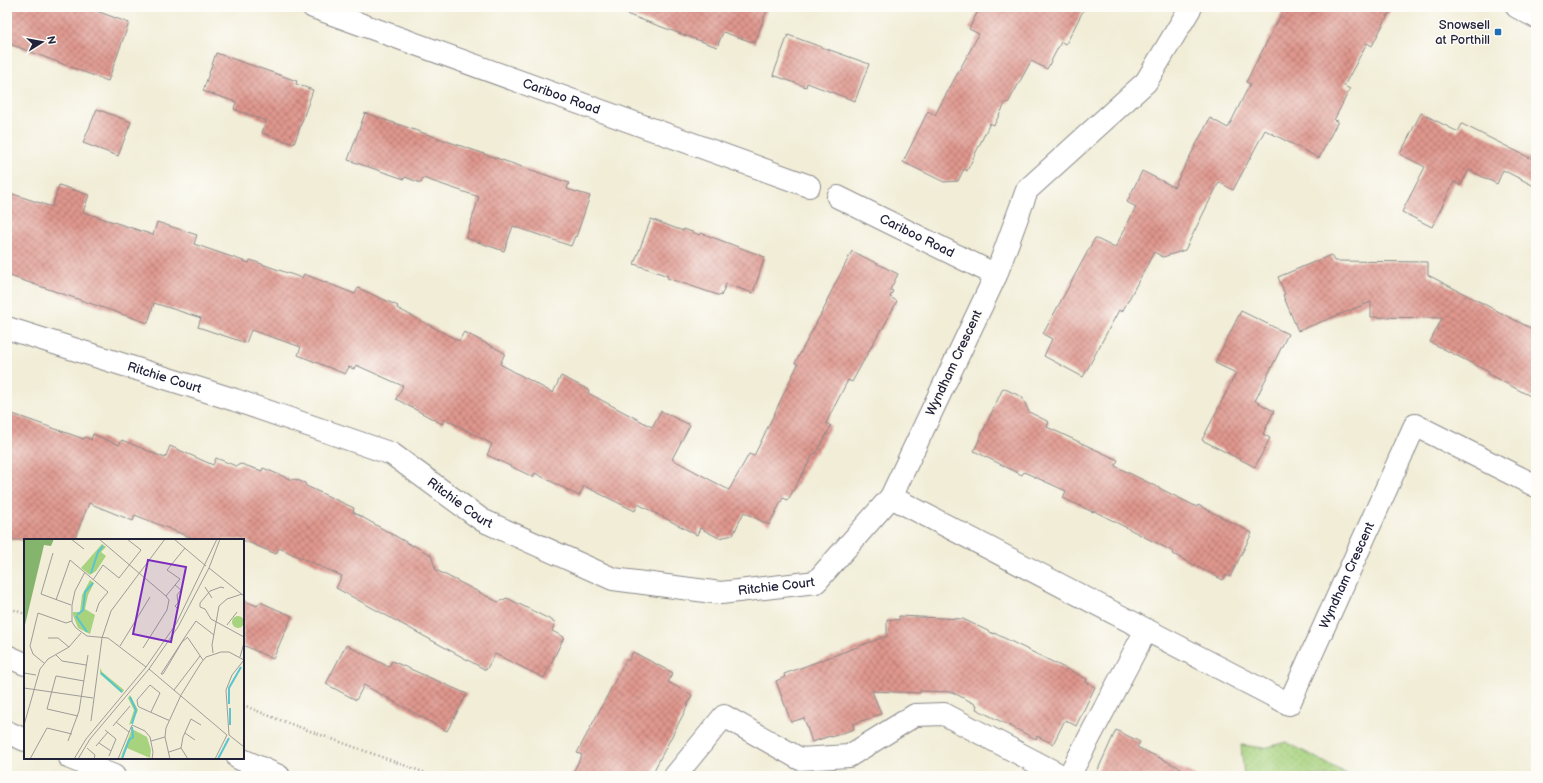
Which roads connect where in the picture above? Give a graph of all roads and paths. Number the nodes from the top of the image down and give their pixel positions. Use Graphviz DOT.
graph roads {
  1 [pos="313,7"];
  2 [pos="1191,7"];
  3 [pos="1517,7"];
  4 [pos="1536,17"];
  5 [pos="809,186"];
  6 [pos="838,198"];
  7 [pos="996,275"];
  8 [pos="7,328"];
  9 [pos="1536,486"];
  10 [pos="891,497"];
  11 [pos="7,607"];
  12 [pos="24,614"];
  13 [pos="1146,630"];
  14 [pos="7,656"];
  15 [pos="24,664"];
  16 [pos="244,705"];
  17 [pos="7,732"];
  18 [pos="24,740"];
  19 [pos="72,759"];
  20 [pos="240,759"];
  21 [pos="114,776"];
  22 [pos="279,776"];
  23 [pos="434,776"];
  24 [pos="675,776"];
  25 [pos="1062,776"];
  26 [pos="1069,776"];
  1 -- 5 [label="street, Cariboo Road"];
  2 -- 7 [label="street, Wyndham Crescent"];
  3 -- 4 [label="street"];
  6 -- 7 [label="street, Cariboo Road"];
  7 -- 10 [label="street, Wyndham Crescent"];
  8 -- 10 [label="street, Ritchie Court"];
  9 -- 13 [label="street, Wyndham Crescent"];
  10 -- 13 [label="street, Wyndham Crescent"];
  11 -- 12 [label="path"];
  13 -- 26 [label="street"];
  14 -- 15 [label="street"];
  16 -- 23 [label="path"];
  17 -- 18 [label="street"];
  19 -- 21 [label="street"];
  20 -- 22 [label="street"];
  24 -- 25 [label="street"];
}
